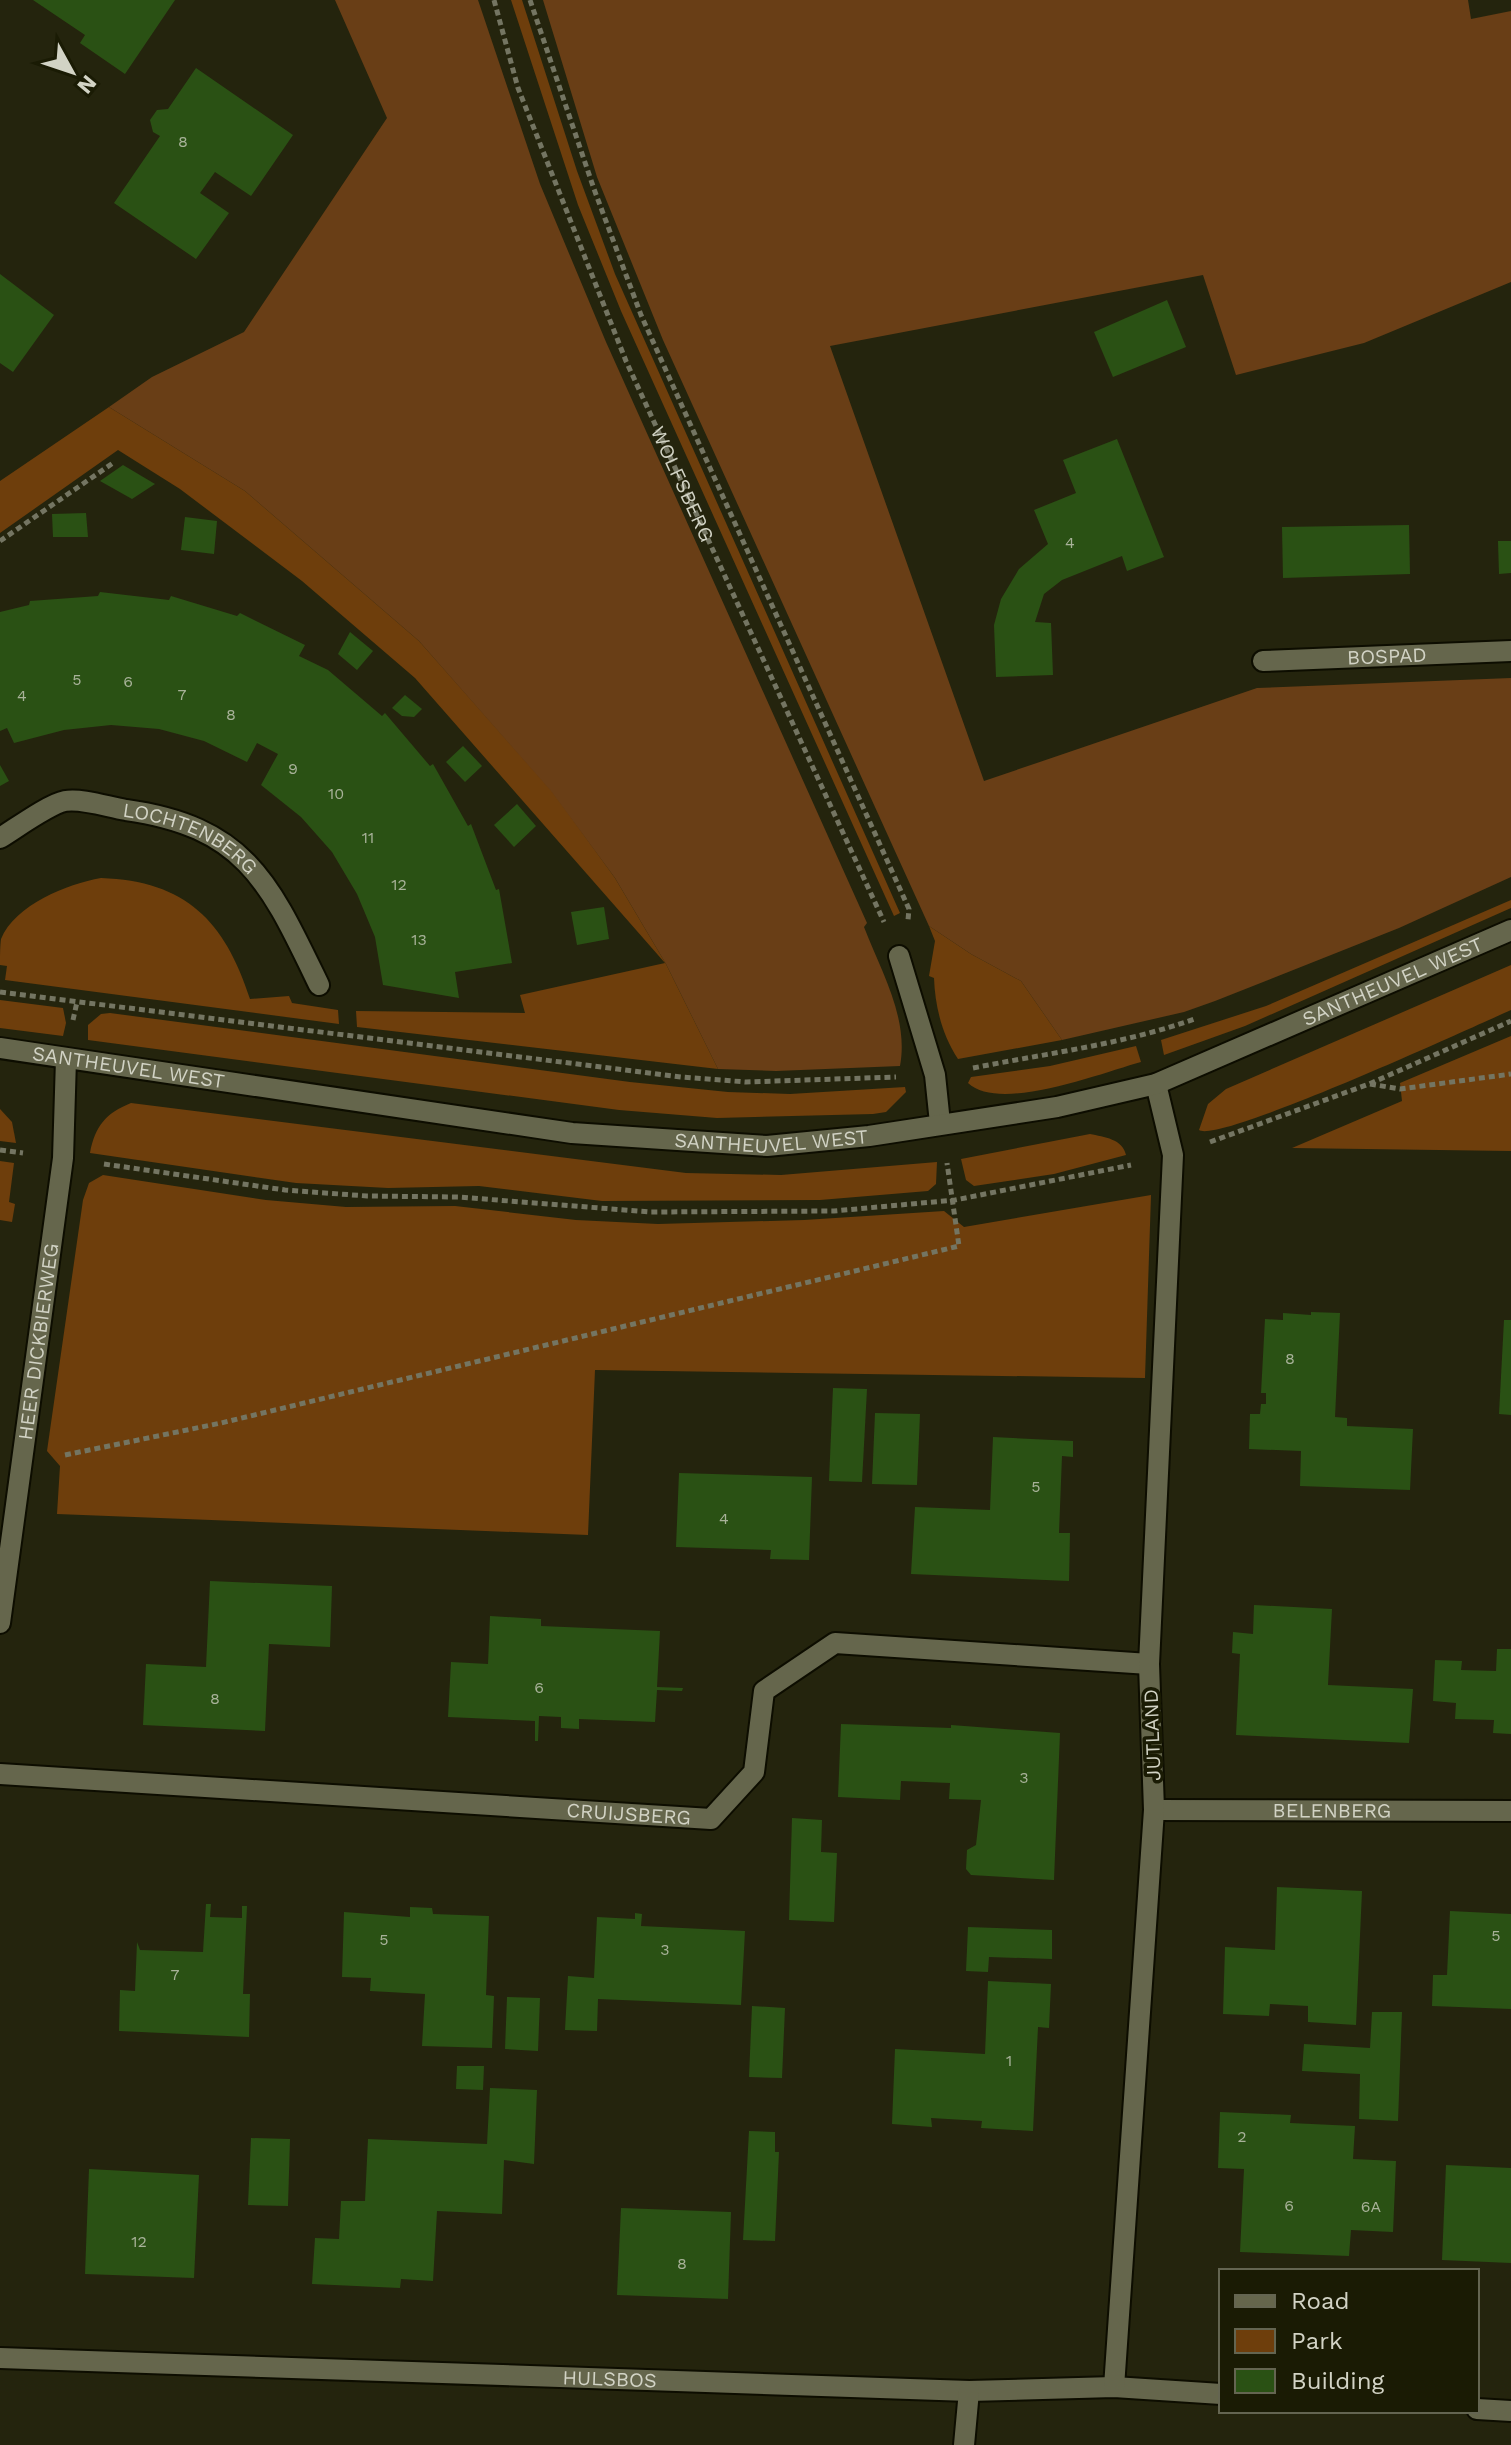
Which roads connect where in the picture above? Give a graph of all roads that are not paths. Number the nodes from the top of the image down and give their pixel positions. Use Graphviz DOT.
graph roads {
  1 [pos="1511,651"];
  2 [pos="1263,661"];
  3 [pos="0,838"];
  4 [pos="1511,930"];
  5 [pos="899,956"];
  6 [pos="319,985"];
  7 [pos="0,1048"];
  8 [pos="66,1059"];
  9 [pos="1156,1084"];
  10 [pos="940,1123"];
  11 [pos="0,1623"];
  12 [pos="1149,1664"];
  13 [pos="0,1774"];
  14 [pos="1154,1810"];
  15 [pos="1511,1811"];
  16 [pos="0,2358"];
  17 [pos="1114,2387"];
  18 [pos="969,2391"];
  19 [pos="1219,2394"];
  20 [pos="1479,2409"];
  21 [pos="1511,2411"];
  22 [pos="964,2445"];
  1 -- 2 [label="street, BOSPAD"];
  3 -- 6 [label="street, LOCHTENBERG"];
  4 -- 9 [label="street, SANTHEUVEL WEST"];
  5 -- 10 [label="street"];
  7 -- 8 [label="street, SANTHEUVEL WEST"];
  8 -- 10 [label="street, SANTHEUVEL WEST"];
  8 -- 11 [label="street, HEER DICKBIERWEG"];
  9 -- 10 [label="street, SANTHEUVEL WEST"];
  9 -- 12 [label="street, JUTLAND"];
  12 -- 13 [label="street, CRUIJSBERG"];
  12 -- 14 [label="street, JUTLAND"];
  14 -- 15 [label="street, BELENBERG"];
  14 -- 17 [label="street, JUTLAND"];
  16 -- 18 [label="street, HULSBOS"];
  17 -- 18 [label="street, HULSBOS"];
  17 -- 19 [label="street, HULSBOS"];
  18 -- 22 [label="street"];
  20 -- 21 [label="street"];
}
